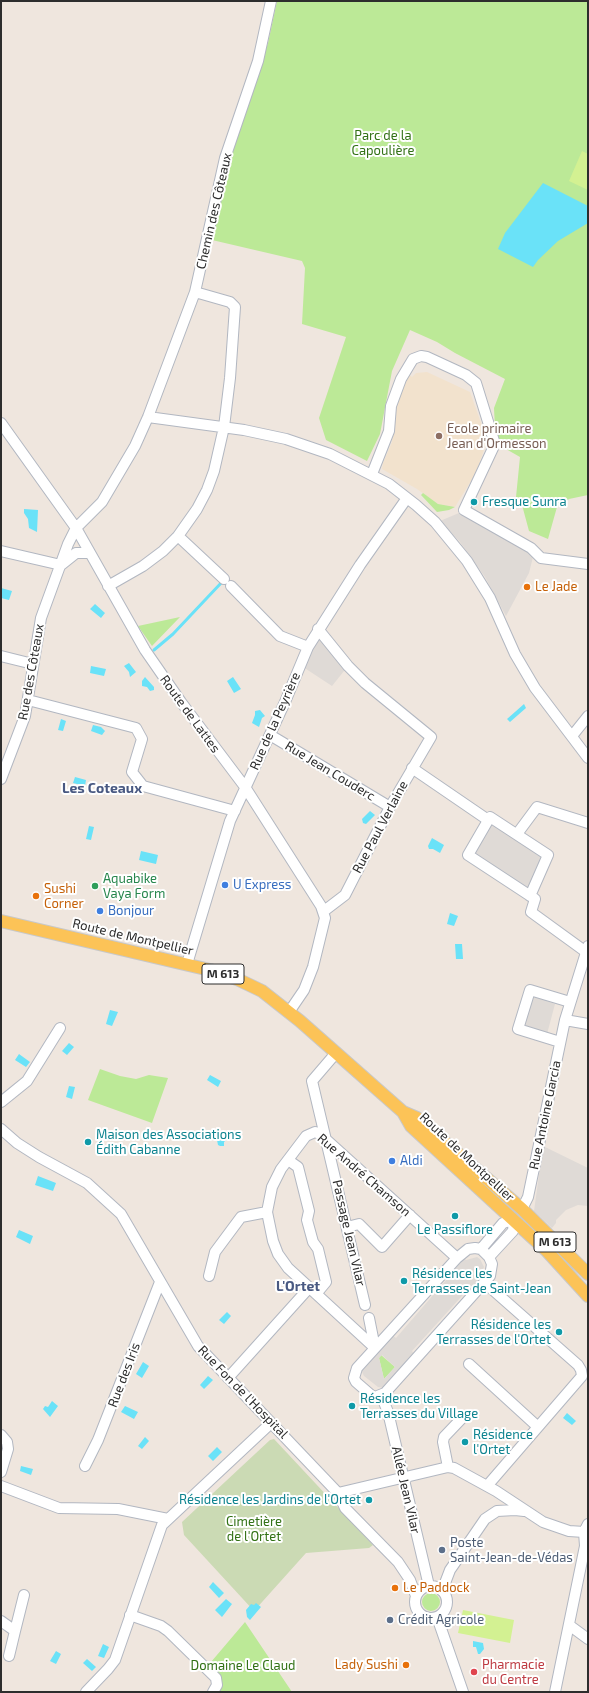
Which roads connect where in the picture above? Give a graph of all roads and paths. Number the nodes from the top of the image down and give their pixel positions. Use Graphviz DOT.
graph roads {
  1 [pos="271,1"];
  2 [pos="195,292"];
  3 [pos="148,418"];
  4 [pos="1,423"];
  5 [pos="224,427"];
  6 [pos="372,474"];
  7 [pos="407,498"];
  8 [pos="76,528"];
  9 [pos="178,536"];
  10 [pos="1,551"];
  11 [pos="90,553"];
  12 [pos="588,564"];
  13 [pos="61,565"];
  14 [pos="108,586"];
  15 [pos="318,629"];
  16 [pos="308,647"];
  17 [pos="1,656"];
  18 [pos="33,664"];
  19 [pos="28,700"];
  20 [pos="588,716"];
  21 [pos="270,735"];
  22 [pos="572,736"];
  23 [pos="588,758"];
  24 [pos="412,768"];
  25 [pos="1,779"];
  26 [pos="245,787"];
  27 [pos="390,808"];
  28 [pos="235,810"];
  29 [pos="488,820"];
  30 [pos="588,823"];
  31 [pos="517,834"];
  32 [pos="530,896"];
  33 [pos="324,911"];
  34 [pos="1,921"];
  35 [pos="587,949"];
  36 [pos="187,964"];
  37 [pos="570,1002"];
  38 [pos="289,1012"];
  39 [pos="565,1020"];
  40 [pos="588,1024"];
  41 [pos="60,1028"];
  42 [pos="560,1042"];
  43 [pos="336,1053"];
  44 [pos="1,1102"];
  45 [pos="403,1112"];
  46 [pos="1,1129"];
  47 [pos="328,1141"];
  48 [pos="288,1160"];
  49 [pos="522,1209"];
  50 [pos="267,1212"];
  51 [pos="410,1215"];
  52 [pos="514,1220"];
  53 [pos="347,1227"];
  54 [pos="481,1249"];
  55 [pos="490,1257"];
  56 [pos="457,1258"];
  57 [pos="588,1274"];
  58 [pos="209,1276"];
  59 [pos="160,1282"];
  60 [pos="486,1283"];
  61 [pos="313,1291"];
  62 [pos="588,1296"];
  63 [pos="365,1305"];
  64 [pos="369,1318"];
  65 [pos="376,1348"];
  66 [pos="469,1364"];
  67 [pos="228,1378"];
  68 [pos="381,1395"];
  69 [pos="464,1416"];
  70 [pos="271,1423"];
  71 [pos="538,1427"];
  72 [pos="1,1435"];
  73 [pos="85,1466"];
  74 [pos="448,1467"];
  75 [pos="1,1472"];
  76 [pos="403,1477"];
  77 [pos="1,1486"];
  78 [pos="487,1486"];
  79 [pos="338,1492"];
  80 [pos="503,1496"];
  81 [pos="497,1511"];
  82 [pos="526,1512"];
  83 [pos="168,1519"];
  84 [pos="586,1528"];
  85 [pos="429,1586"];
  86 [pos="442,1591"];
  87 [pos="24,1595"];
  88 [pos="416,1596"];
  89 [pos="130,1615"];
  90 [pos="437,1617"];
  91 [pos="1,1620"];
  92 [pos="569,1625"];
  93 [pos="15,1631"];
  94 [pos="586,1635"];
  95 [pos="10,1656"];
  96 [pos="86,1692"];
  97 [pos="213,1692"];
  98 [pos="463,1692"];
  99 [pos="555,1692"];
  1 -- 2 [label="street, Chemin des Côteaux"];
  2 -- 3 [label="street, Chemin des Côteaux"];
  2 -- 5 [label="street"];
  3 -- 5 [label="street"];
  3 -- 8 [label="street, Rue des Côteaux"];
  4 -- 8 [label="street, Route de Lattes"];
  5 -- 6 [label="street"];
  5 -- 9 [label="street"];
  6 -- 7 [label="street"];
  6 -- 12 [label="street"];
  7 -- 15 [label="street, Rue de la Peyrière"];
  7 -- 22 [label="street"];
  8 -- 11 [label="street, Route de Lattes"];
  8 -- 13 [label="street, Rue des Côteaux"];
  9 -- 14 [label="street"];
  9 -- 16 [label="street"];
  10 -- 13 [label="street"];
  11 -- 13 [label="street"];
  11 -- 14 [label="street, Route de Lattes"];
  13 -- 18 [label="street, Rue des Côteaux"];
  14 -- 26 [label="street, Route de Lattes"];
  15 -- 16 [label="street, Rue de la Peyrière"];
  15 -- 24 [label="street, Rue Paul Verlaine"];
  16 -- 21 [label="street, Rue de la Peyrière"];
  17 -- 18 [label="street"];
  18 -- 19 [label="street, Rue des Côteaux"];
  19 -- 25 [label="street, Rue des Côteaux"];
  19 -- 28 [label="street"];
  20 -- 22 [label="street"];
  21 -- 26 [label="street, Rue de la Peyrière"];
  21 -- 27 [label="street, Rue Jean Couderc"];
  22 -- 23 [label="street"];
  24 -- 27 [label="street, Rue Paul Verlaine"];
  24 -- 29 [label="street"];
  26 -- 28 [label="street, Rue de la Peyrière"];
  26 -- 33 [label="street, Route de Lattes"];
  27 -- 33 [label="street, Rue Paul Verlaine"];
  28 -- 36 [label="street, Rue de la Peyrière"];
  29 -- 31 [label="street"];
  29 -- 32 [label="street"];
  30 -- 31 [label="street"];
  31 -- 32 [label="street"];
  32 -- 35 [label="street"];
  33 -- 38 [label="street"];
  34 -- 36 [label="main road, Route de Montpellier / M 613"];
  35 -- 37 [label="street, Rue Antoine Garcia"];
  36 -- 38 [label="main road, Route de Montpellier / M 613"];
  37 -- 39 [label="street, Rue Antoine Garcia"];
  37 -- 42 [label="street"];
  38 -- 43 [label="main road, Route de Montpellier / M 613"];
  39 -- 40 [label="street"];
  39 -- 42 [label="street, Rue Antoine Garcia"];
  41 -- 44 [label="street"];
  42 -- 49 [label="street, Rue Antoine Garcia"];
  43 -- 45 [label="main road, Route de Montpellier / M 613"];
  43 -- 47 [label="street, Passage Jean Vilar"];
  45 -- 49 [label="main road, Route de Montpellier / M 613"];
  45 -- 52 [label="main road, Route de Montpellier / M 613"];
  46 -- 59 [label="street, Rue Fon de l'Hospital"];
  47 -- 48 [label="street, Rue André Chamson"];
  47 -- 51 [label="street, Rue André Chamson"];
  47 -- 53 [label="street, Passage Jean Vilar"];
  48 -- 50 [label="street, Rue André Chamson"];
  48 -- 61 [label="street"];
  49 -- 52 [label="main road, Route de Montpellier"];
  49 -- 57 [label="main road, Route de Montpellier / M 613"];
  50 -- 58 [label="street"];
  50 -- 61 [label="street, Rue André Chamson"];
  51 -- 53 [label="street"];
  51 -- 56 [label="street, Rue André Chamson"];
  52 -- 54 [label="street"];
  52 -- 55 [label="street"];
  52 -- 62 [label="main road, Route de Montpellier / M 613"];
  53 -- 63 [label="street, Passage Jean Vilar"];
  54 -- 55 [label="street"];
  54 -- 56 [label="street"];
  55 -- 60 [label="street"];
  56 -- 65 [label="street"];
  59 -- 67 [label="street, Rue Fon de l'Hospital"];
  59 -- 73 [label="street, Rue des Iris"];
  60 -- 68 [label="street"];
  60 -- 71 [label="street"];
  61 -- 65 [label="street, Rue André Chamson"];
  61 -- 67 [label="street"];
  64 -- 65 [label="street"];
  65 -- 68 [label="street"];
  66 -- 71 [label="street"];
  67 -- 70 [label="street, Rue Fon de l'Hospital"];
  68 -- 76 [label="street, Allée Jean Vilar"];
  69 -- 74 [label="street"];
  70 -- 79 [label="street, Rue Fon de l'Hospital"];
  70 -- 83 [label="street"];
  71 -- 78 [label="street"];
  72 -- 75 [label="street"];
  74 -- 76 [label="street"];
  74 -- 78 [label="street"];
  76 -- 79 [label="street"];
  76 -- 85 [label="street, Allée Jean Vilar"];
  77 -- 83 [label="street"];
  78 -- 80 [label="street"];
  79 -- 88 [label="street, Rue Fon de l'Hospital"];
  80 -- 81 [label="street"];
  80 -- 82 [label="street"];
  81 -- 82 [label="street"];
  81 -- 86 [label="street"];
  82 -- 84 [label="street"];
  83 -- 89 [label="street"];
  84 -- 92 [label="street"];
  85 -- 86 [label="street"];
  85 -- 88 [label="street"];
  86 -- 90 [label="street"];
  87 -- 93 [label="street"];
  88 -- 90 [label="street"];
  89 -- 96 [label="street"];
  89 -- 97 [label="street"];
  90 -- 98 [label="street"];
  91 -- 93 [label="street"];
  92 -- 94 [label="street"];
  92 -- 99 [label="street"];
  93 -- 95 [label="street"];
}
